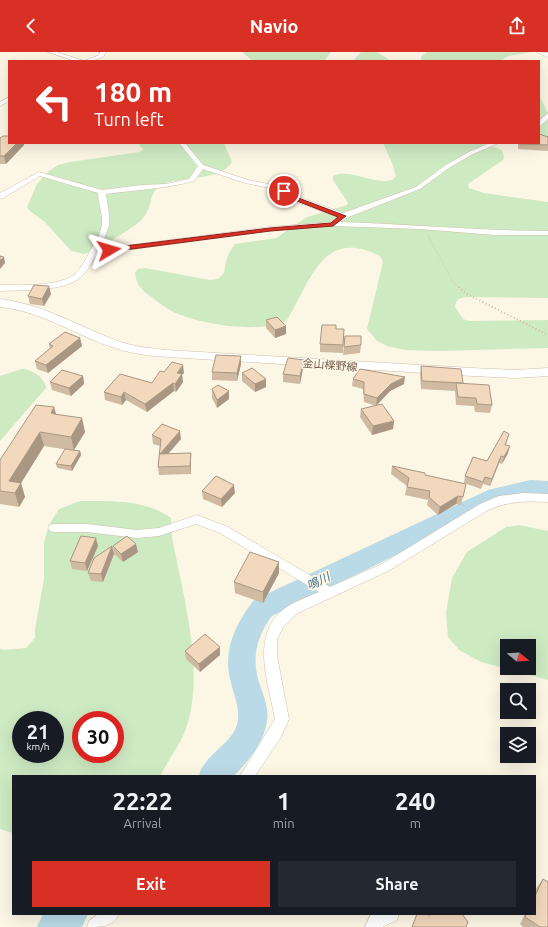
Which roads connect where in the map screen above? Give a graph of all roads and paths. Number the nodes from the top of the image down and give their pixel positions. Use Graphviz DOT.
graph roads {
  1 [pos="51,52"];
  2 [pos="103,52"];
  3 [pos="540,52"];
  4 [pos="548,55"];
  5 [pos="78,60"];
  6 [pos="90,60"];
  7 [pos="548,116"];
  8 [pos="540,124"];
  9 [pos="548,126"];
  10 [pos="183,144"];
  11 [pos="494,144"];
  12 [pos="201,166"];
  13 [pos="102,192"];
  14 [pos="0,196"];
  15 [pos="343,216"];
  16 [pos="333,224"];
  17 [pos="422,227"];
  18 [pos="548,233"];
  19 [pos="94,252"];
  20 [pos="0,288"];
  21 [pos="0,303"];
  22 [pos="548,335"];
  23 [pos="548,372"];
  24 [pos="548,498"];
  25 [pos="54,528"];
  26 [pos="330,593"];
  27 [pos="248,775"];
  28 [pos="110,915"];
  29 [pos="389,915"];
  30 [pos="95,927"];
  31 [pos="373,927"];
  1 -- 5 [label="street"];
  2 -- 6 [label="street"];
  3 -- 4 [label="street"];
  7 -- 8 [label="street"];
  8 -- 9 [label="street"];
  10 -- 12 [label="street"];
  11 -- 15 [label="street"];
  12 -- 13 [label="street"];
  12 -- 15 [label="street"];
  13 -- 14 [label="street"];
  13 -- 19 [label="street"];
  15 -- 16 [label="street"];
  16 -- 17 [label="street"];
  16 -- 19 [label="street"];
  17 -- 18 [label="street"];
  17 -- 22 [label="path"];
  19 -- 20 [label="street"];
  21 -- 23 [label="main road, 金山檪野線"];
  24 -- 26 [label="street"];
  25 -- 26 [label="street"];
  26 -- 27 [label="street"];
  28 -- 30 [label="street"];
  29 -- 31 [label="street"];
}
